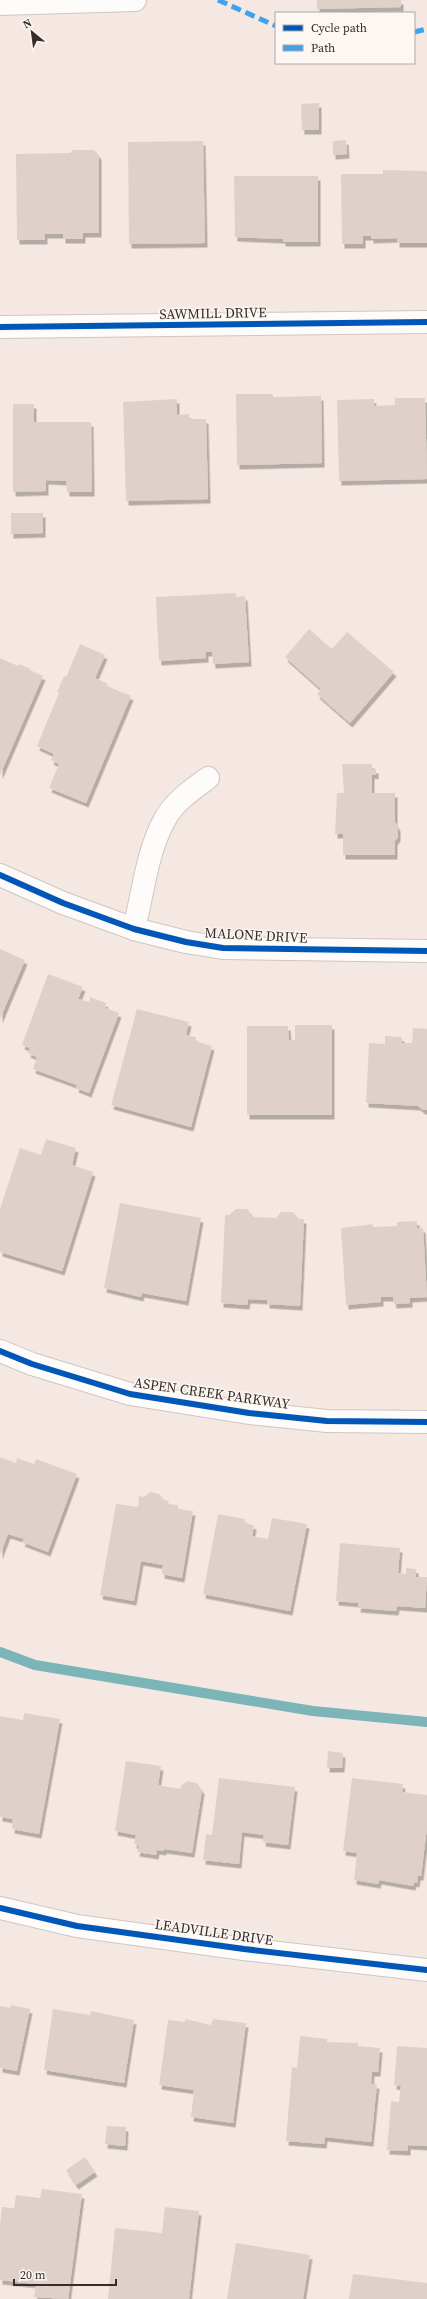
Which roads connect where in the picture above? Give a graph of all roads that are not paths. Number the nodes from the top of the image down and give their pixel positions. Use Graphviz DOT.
graph roads {
  1 [pos="134,0"];
  2 [pos="98,1"];
  3 [pos="0,4"];
  4 [pos="427,322"];
  5 [pos="0,328"];
  6 [pos="208,778"];
  7 [pos="0,875"];
  8 [pos="134,929"];
  9 [pos="427,951"];
  10 [pos="0,1351"];
  11 [pos="427,1422"];
  12 [pos="0,1908"];
  13 [pos="427,1970"];
  1 -- 2 [label="street"];
  2 -- 3 [label="street"];
  4 -- 5 [label="street, SAWMILL DRIVE"];
  6 -- 8 [label="street"];
  7 -- 8 [label="street, MALONE DRIVE"];
  8 -- 9 [label="street, MALONE DRIVE"];
  10 -- 11 [label="street, ASPEN CREEK PARKWAY"];
  12 -- 13 [label="street, LEADVILLE DRIVE"];
}
